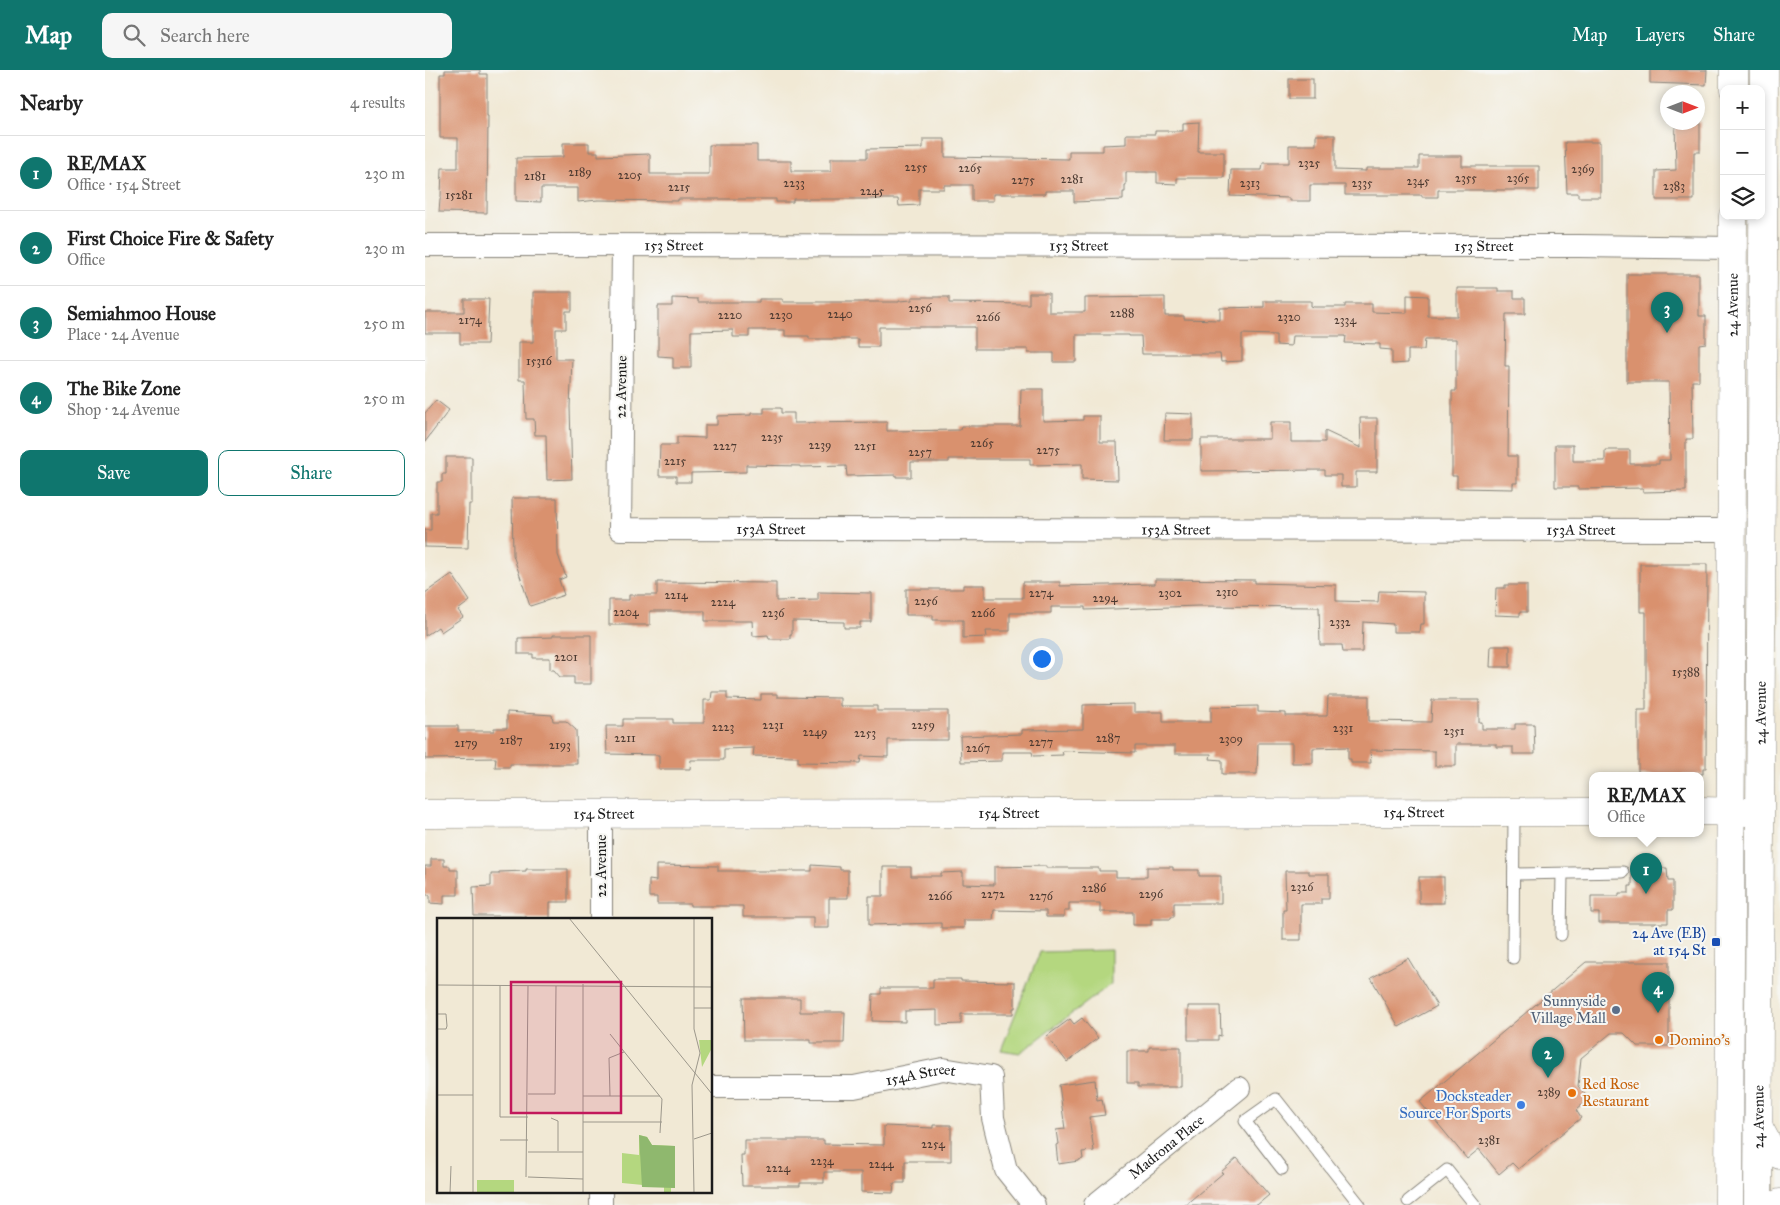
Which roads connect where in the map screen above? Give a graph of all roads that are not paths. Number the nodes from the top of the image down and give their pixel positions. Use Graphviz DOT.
graph roads {
  1 [pos="1734,70"];
  2 [pos="1764,70"];
  3 [pos="1734,85"];
  4 [pos="1733,220"];
  5 [pos="425,245"];
  6 [pos="623,246"];
  7 [pos="1733,248"];
  8 [pos="1733,323"];
  9 [pos="1771,416"];
  10 [pos="1780,450"];
  11 [pos="1762,483"];
  12 [pos="620,529"];
  13 [pos="1732,530"];
  14 [pos="1704,811"];
  15 [pos="1514,812"];
  16 [pos="1589,812"];
  17 [pos="1731,812"];
  18 [pos="1760,812"];
  19 [pos="425,814"];
  20 [pos="601,814"];
  21 [pos="1623,872"];
  22 [pos="1514,874"];
  23 [pos="1562,874"];
  24 [pos="601,918"];
  25 [pos="1561,935"];
  26 [pos="1513,958"];
  27 [pos="713,1087"];
  28 [pos="1239,1088"];
  29 [pos="1758,1126"];
  30 [pos="1780,1155"];
  31 [pos="1282,1169"];
  32 [pos="601,1192"];
  33 [pos="1408,1201"];
  34 [pos="601,1205"];
  35 [pos="1034,1205"];
  36 [pos="1095,1205"];
  37 [pos="1360,1205"];
  38 [pos="1475,1205"];
  39 [pos="1729,1205"];
  40 [pos="1758,1205"];
  1 -- 3 [label="main road"];
  2 -- 9 [label="main road, 24 Avenue"];
  4 -- 7 [label="main road, 24 Avenue"];
  5 -- 6 [label="street, 153 Street"];
  6 -- 7 [label="street, 153 Street"];
  6 -- 12 [label="street, 22 Avenue"];
  7 -- 8 [label="main road, 24 Avenue"];
  8 -- 9 [label="main road"];
  8 -- 13 [label="main road, 24 Avenue"];
  9 -- 11 [label="main road, 24 Avenue"];
  10 -- 11 [label="main road"];
  11 -- 18 [label="main road, 24 Avenue"];
  12 -- 13 [label="street, 153A Street"];
  13 -- 17 [label="main road, 24 Avenue"];
  14 -- 17 [label="main road"];
  15 -- 16 [label="main road, 154 Street"];
  15 -- 20 [label="main road, 154 Street"];
  15 -- 22 [label="lane"];
  17 -- 18 [label="main road"];
  17 -- 39 [label="main road, 24 Avenue"];
  18 -- 29 [label="main road, 24 Avenue"];
  19 -- 20 [label="main road, 154 Street"];
  20 -- 24 [label="street, 22 Avenue"];
  21 -- 23 [label="lane"];
  22 -- 23 [label="lane"];
  22 -- 26 [label="lane"];
  23 -- 25 [label="lane"];
  27 -- 35 [label="street, 154A Street"];
  28 -- 36 [label="street, Madrona Place"];
  29 -- 30 [label="main road"];
  29 -- 40 [label="main road, 24 Avenue"];
  31 -- 37 [label="lane"];
  32 -- 34 [label="street"];
  33 -- 38 [label="lane"];
}
